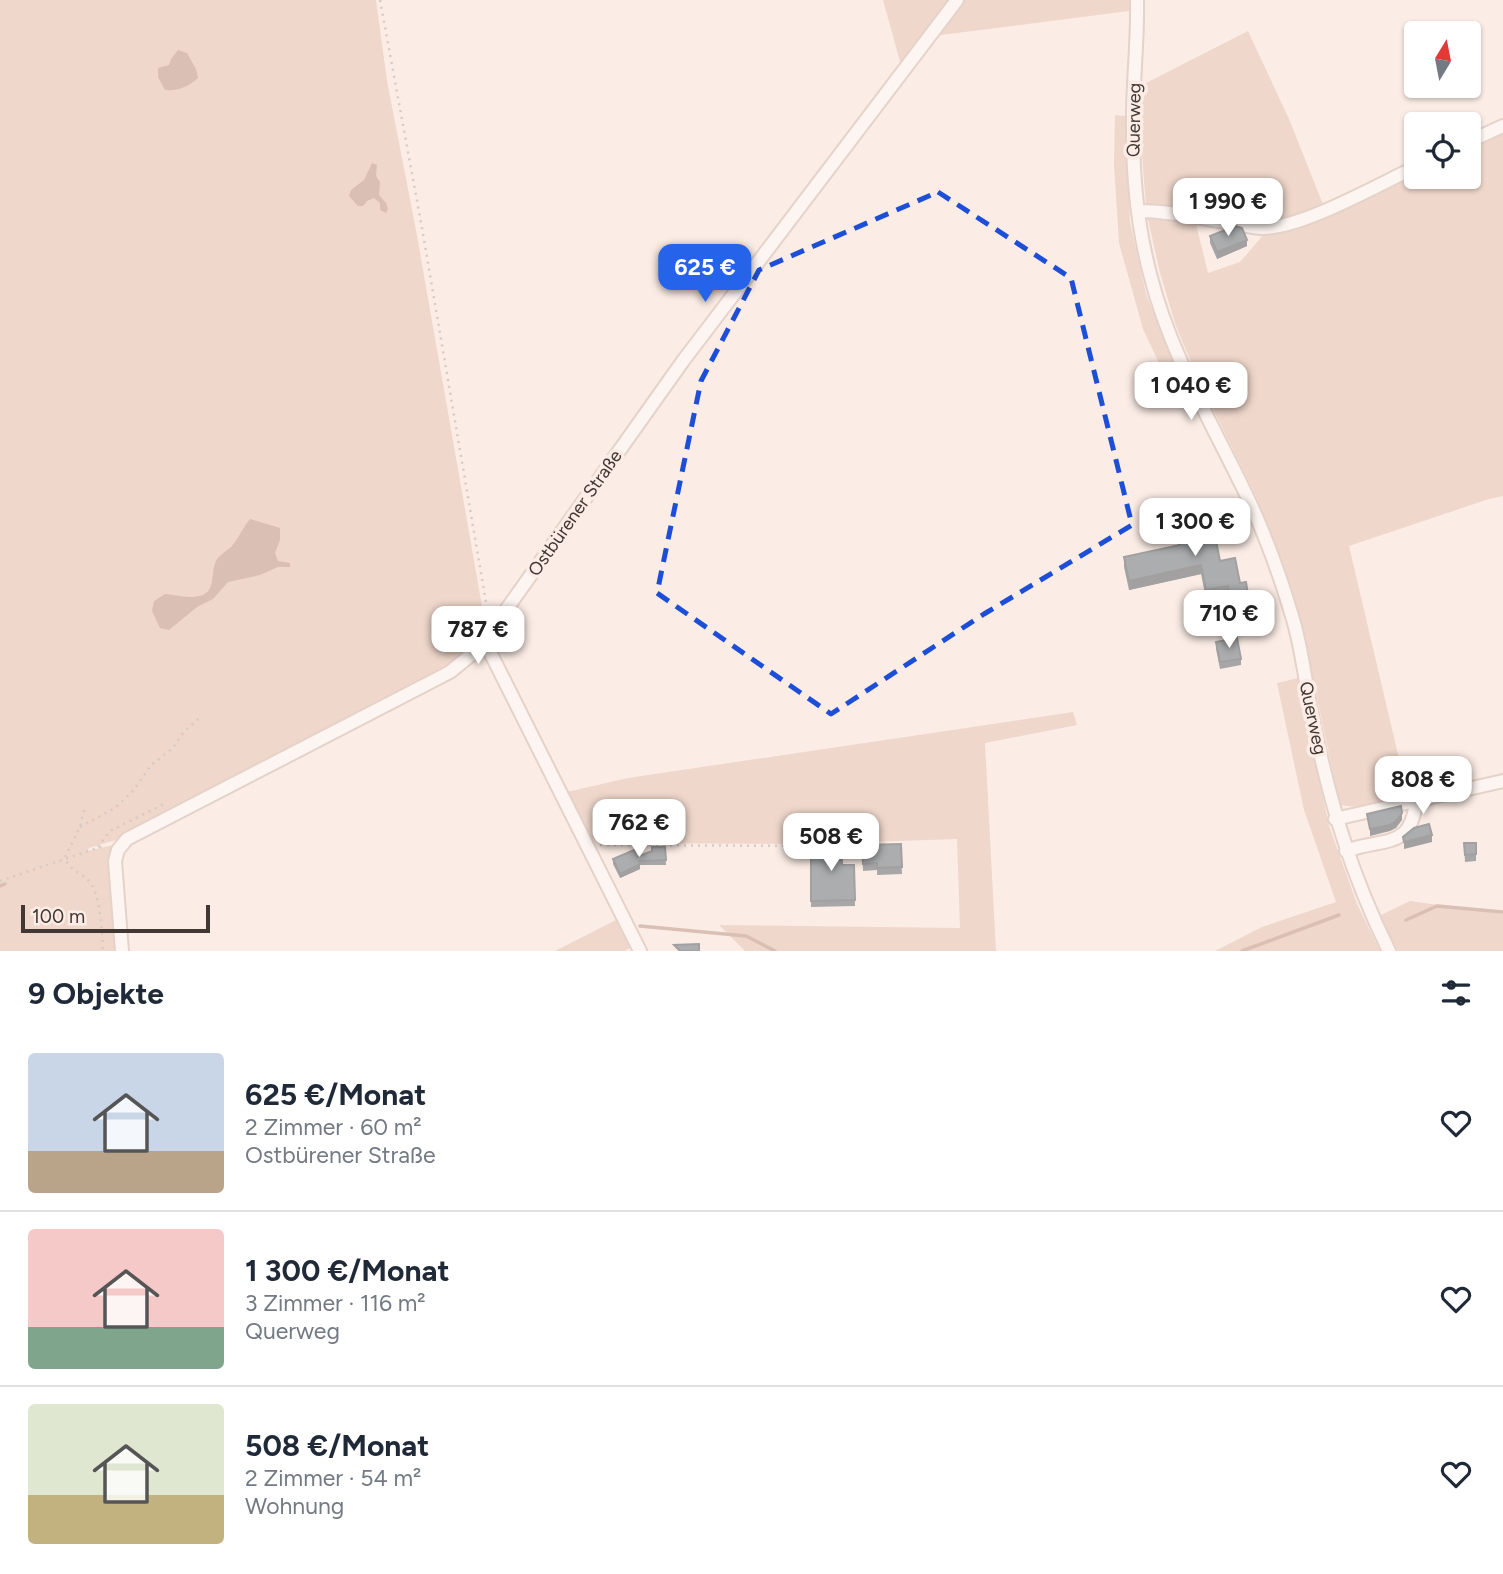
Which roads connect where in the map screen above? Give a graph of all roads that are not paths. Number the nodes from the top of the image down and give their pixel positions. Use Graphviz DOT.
graph roads {
  1 [pos="957,0"];
  2 [pos="1137,0"];
  3 [pos="1503,126"];
  4 [pos="1481,136"];
  5 [pos="1404,173"];
  6 [pos="1138,211"];
  7 [pos="489,634"];
  8 [pos="1503,781"];
  9 [pos="1416,800"];
  10 [pos="1335,819"];
  11 [pos="1346,850"];
  12 [pos="122,951"];
  13 [pos="640,951"];
  14 [pos="1389,951"];
  1 -- 7 [label="street, Ostbürener Straße"];
  2 -- 6 [label="street, Querweg"];
  3 -- 4 [label="street"];
  5 -- 6 [label="street"];
  6 -- 10 [label="street, Querweg"];
  7 -- 12 [label="street, Ostbürener Straße"];
  7 -- 13 [label="street"];
  8 -- 9 [label="street"];
  9 -- 10 [label="street"];
  9 -- 11 [label="street"];
  10 -- 11 [label="street, Querweg"];
  11 -- 14 [label="street, Querweg"];
}
